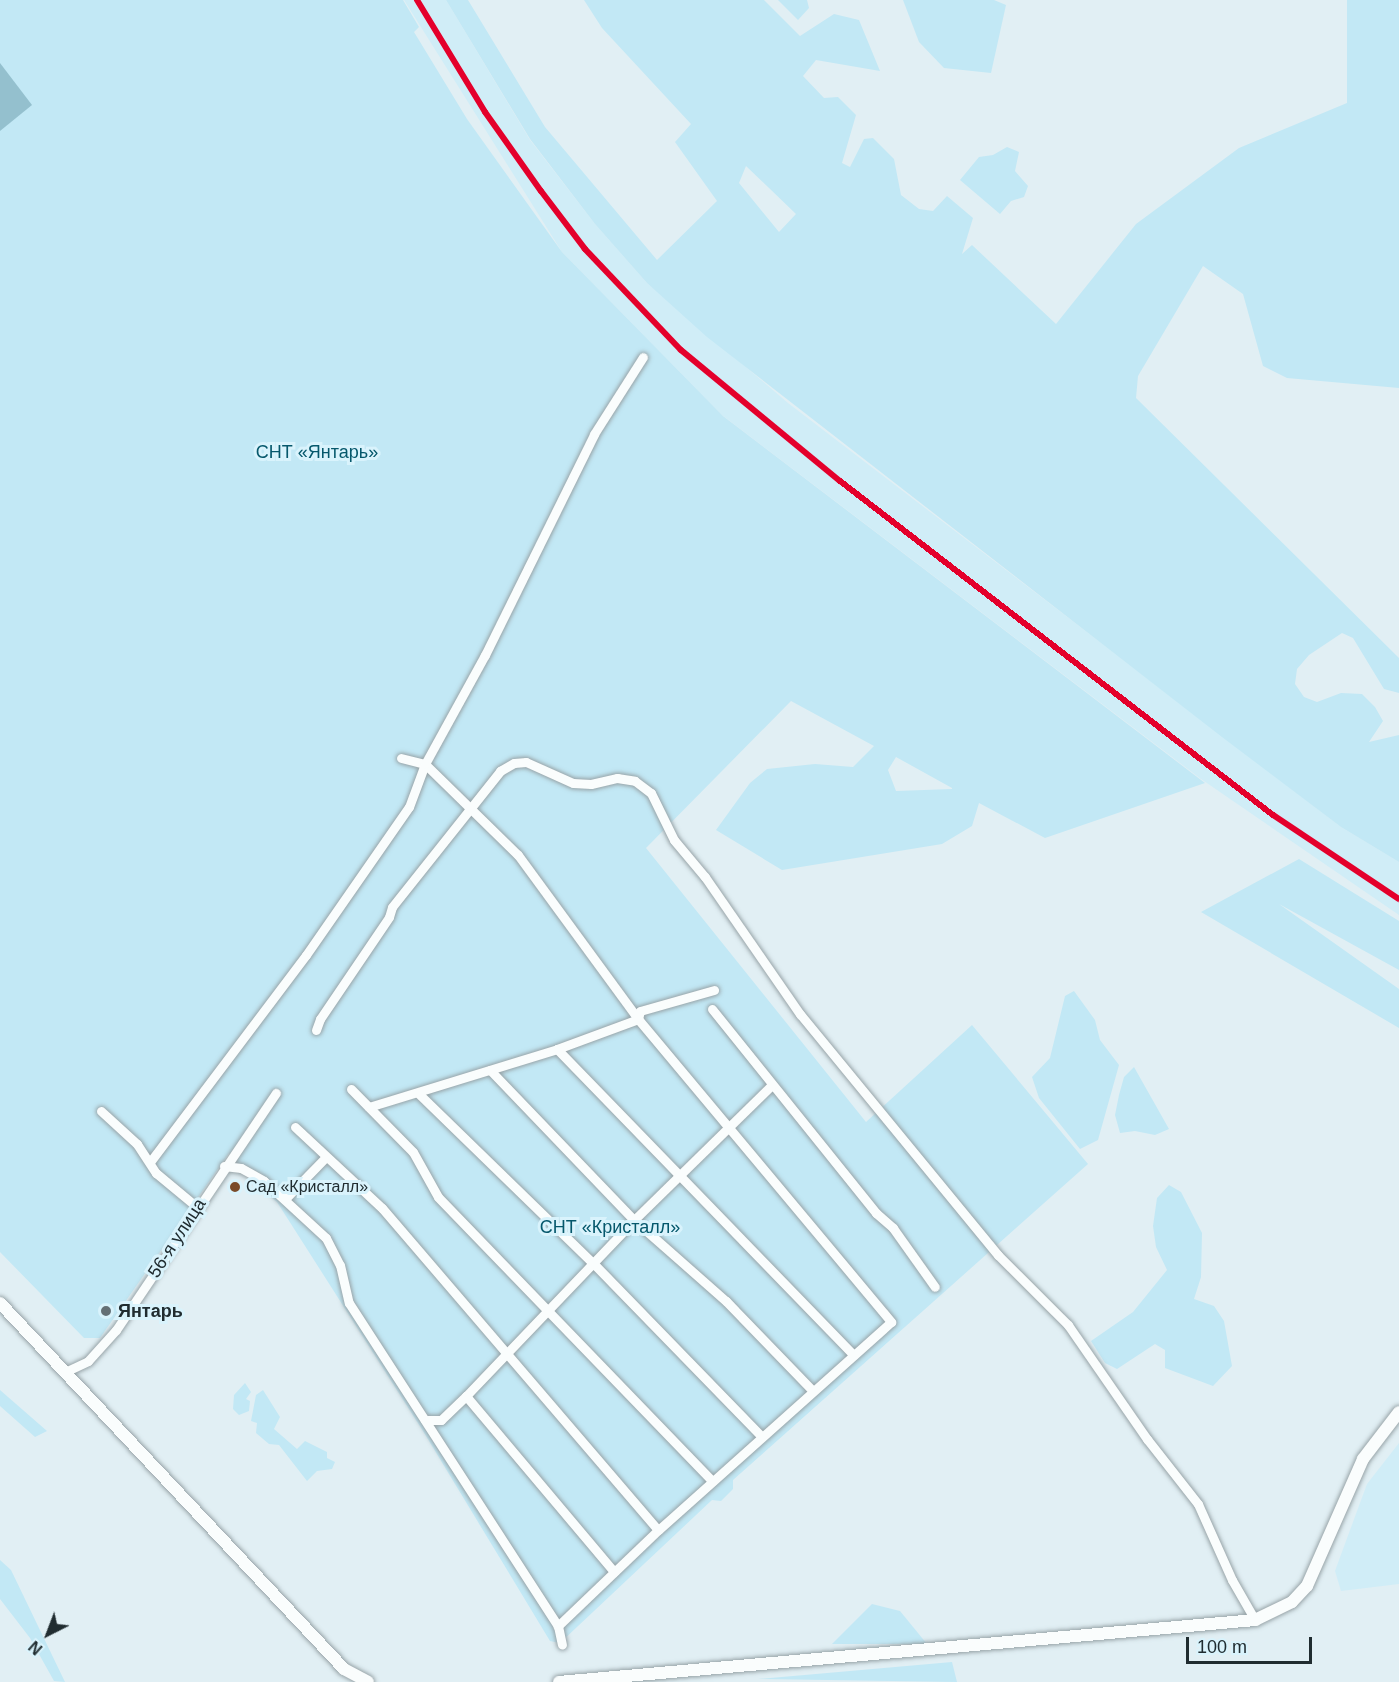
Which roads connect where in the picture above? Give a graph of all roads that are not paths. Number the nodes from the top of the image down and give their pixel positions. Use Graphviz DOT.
graph roads {
  1 [pos="643,357"];
  2 [pos="401,758"];
  3 [pos="425,764"];
  4 [pos="471,808"];
  5 [pos="714,990"];
  6 [pos="712,1009"];
  7 [pos="638,1019"];
  8 [pos="316,1030"];
  9 [pos="557,1049"];
  10 [pos="490,1071"];
  11 [pos="772,1085"];
  12 [pos="351,1089"];
  13 [pos="276,1093"];
  14 [pos="418,1094"];
  15 [pos="369,1107"];
  16 [pos="101,1111"];
  17 [pos="729,1125"];
  18 [pos="295,1127"];
  19 [pos="325,1158"];
  20 [pos="150,1162"];
  21 [pos="224,1166"];
  22 [pos="679,1175"];
  23 [pos="285,1198"];
  24 [pos="197,1207"];
  25 [pos="634,1220"];
  26 [pos="593,1263"];
  27 [pos="935,1287"];
  28 [pos="0,1303"];
  29 [pos="548,1308"];
  30 [pos="507,1352"];
  31 [pos="854,1355"];
  32 [pos="67,1371"];
  33 [pos="813,1391"];
  34 [pos="466,1396"];
  35 [pos="1399,1412"];
  36 [pos="424,1420"];
  37 [pos="761,1436"];
  38 [pos="712,1481"];
  39 [pos="658,1530"];
  40 [pos="614,1572"];
  41 [pos="1256,1620"];
  42 [pos="558,1626"];
  43 [pos="562,1645"];
  44 [pos="368,1682"];
  45 [pos="559,1682"];
  1 -- 3 [label="street"];
  2 -- 3 [label="street"];
  3 -- 4 [label="street"];
  3 -- 20 [label="street"];
  4 -- 7 [label="street"];
  4 -- 8 [label="street"];
  4 -- 41 [label="street"];
  5 -- 7 [label="street"];
  6 -- 11 [label="street"];
  7 -- 9 [label="street"];
  7 -- 17 [label="street"];
  9 -- 10 [label="street"];
  9 -- 22 [label="street"];
  10 -- 14 [label="street"];
  10 -- 25 [label="street"];
  11 -- 17 [label="street"];
  11 -- 27 [label="street"];
  12 -- 15 [label="street"];
  13 -- 21 [label="street, 56-я улица"];
  14 -- 15 [label="street"];
  14 -- 26 [label="street"];
  15 -- 29 [label="street"];
  16 -- 20 [label="street"];
  17 -- 22 [label="street"];
  17 -- 31 [label="street"];
  18 -- 19 [label="street"];
  19 -- 23 [label="street"];
  19 -- 30 [label="street"];
  20 -- 24 [label="street"];
  21 -- 23 [label="street"];
  21 -- 24 [label="street, 56-я улица"];
  22 -- 25 [label="street"];
  22 -- 31 [label="street"];
  23 -- 36 [label="street"];
  24 -- 32 [label="street, 56-я улица"];
  25 -- 26 [label="street"];
  25 -- 33 [label="street"];
  26 -- 29 [label="street"];
  26 -- 37 [label="street"];
  28 -- 32 [label="main road"];
  29 -- 30 [label="street"];
  29 -- 38 [label="street"];
  30 -- 34 [label="street"];
  30 -- 39 [label="street"];
  31 -- 33 [label="street"];
  32 -- 44 [label="main road"];
  33 -- 37 [label="street"];
  34 -- 36 [label="street"];
  34 -- 40 [label="street"];
  35 -- 41 [label="main road"];
  36 -- 42 [label="street"];
  37 -- 38 [label="street"];
  38 -- 39 [label="street"];
  39 -- 40 [label="street"];
  40 -- 42 [label="street"];
  41 -- 45 [label="main road"];
  42 -- 43 [label="street"];
}
